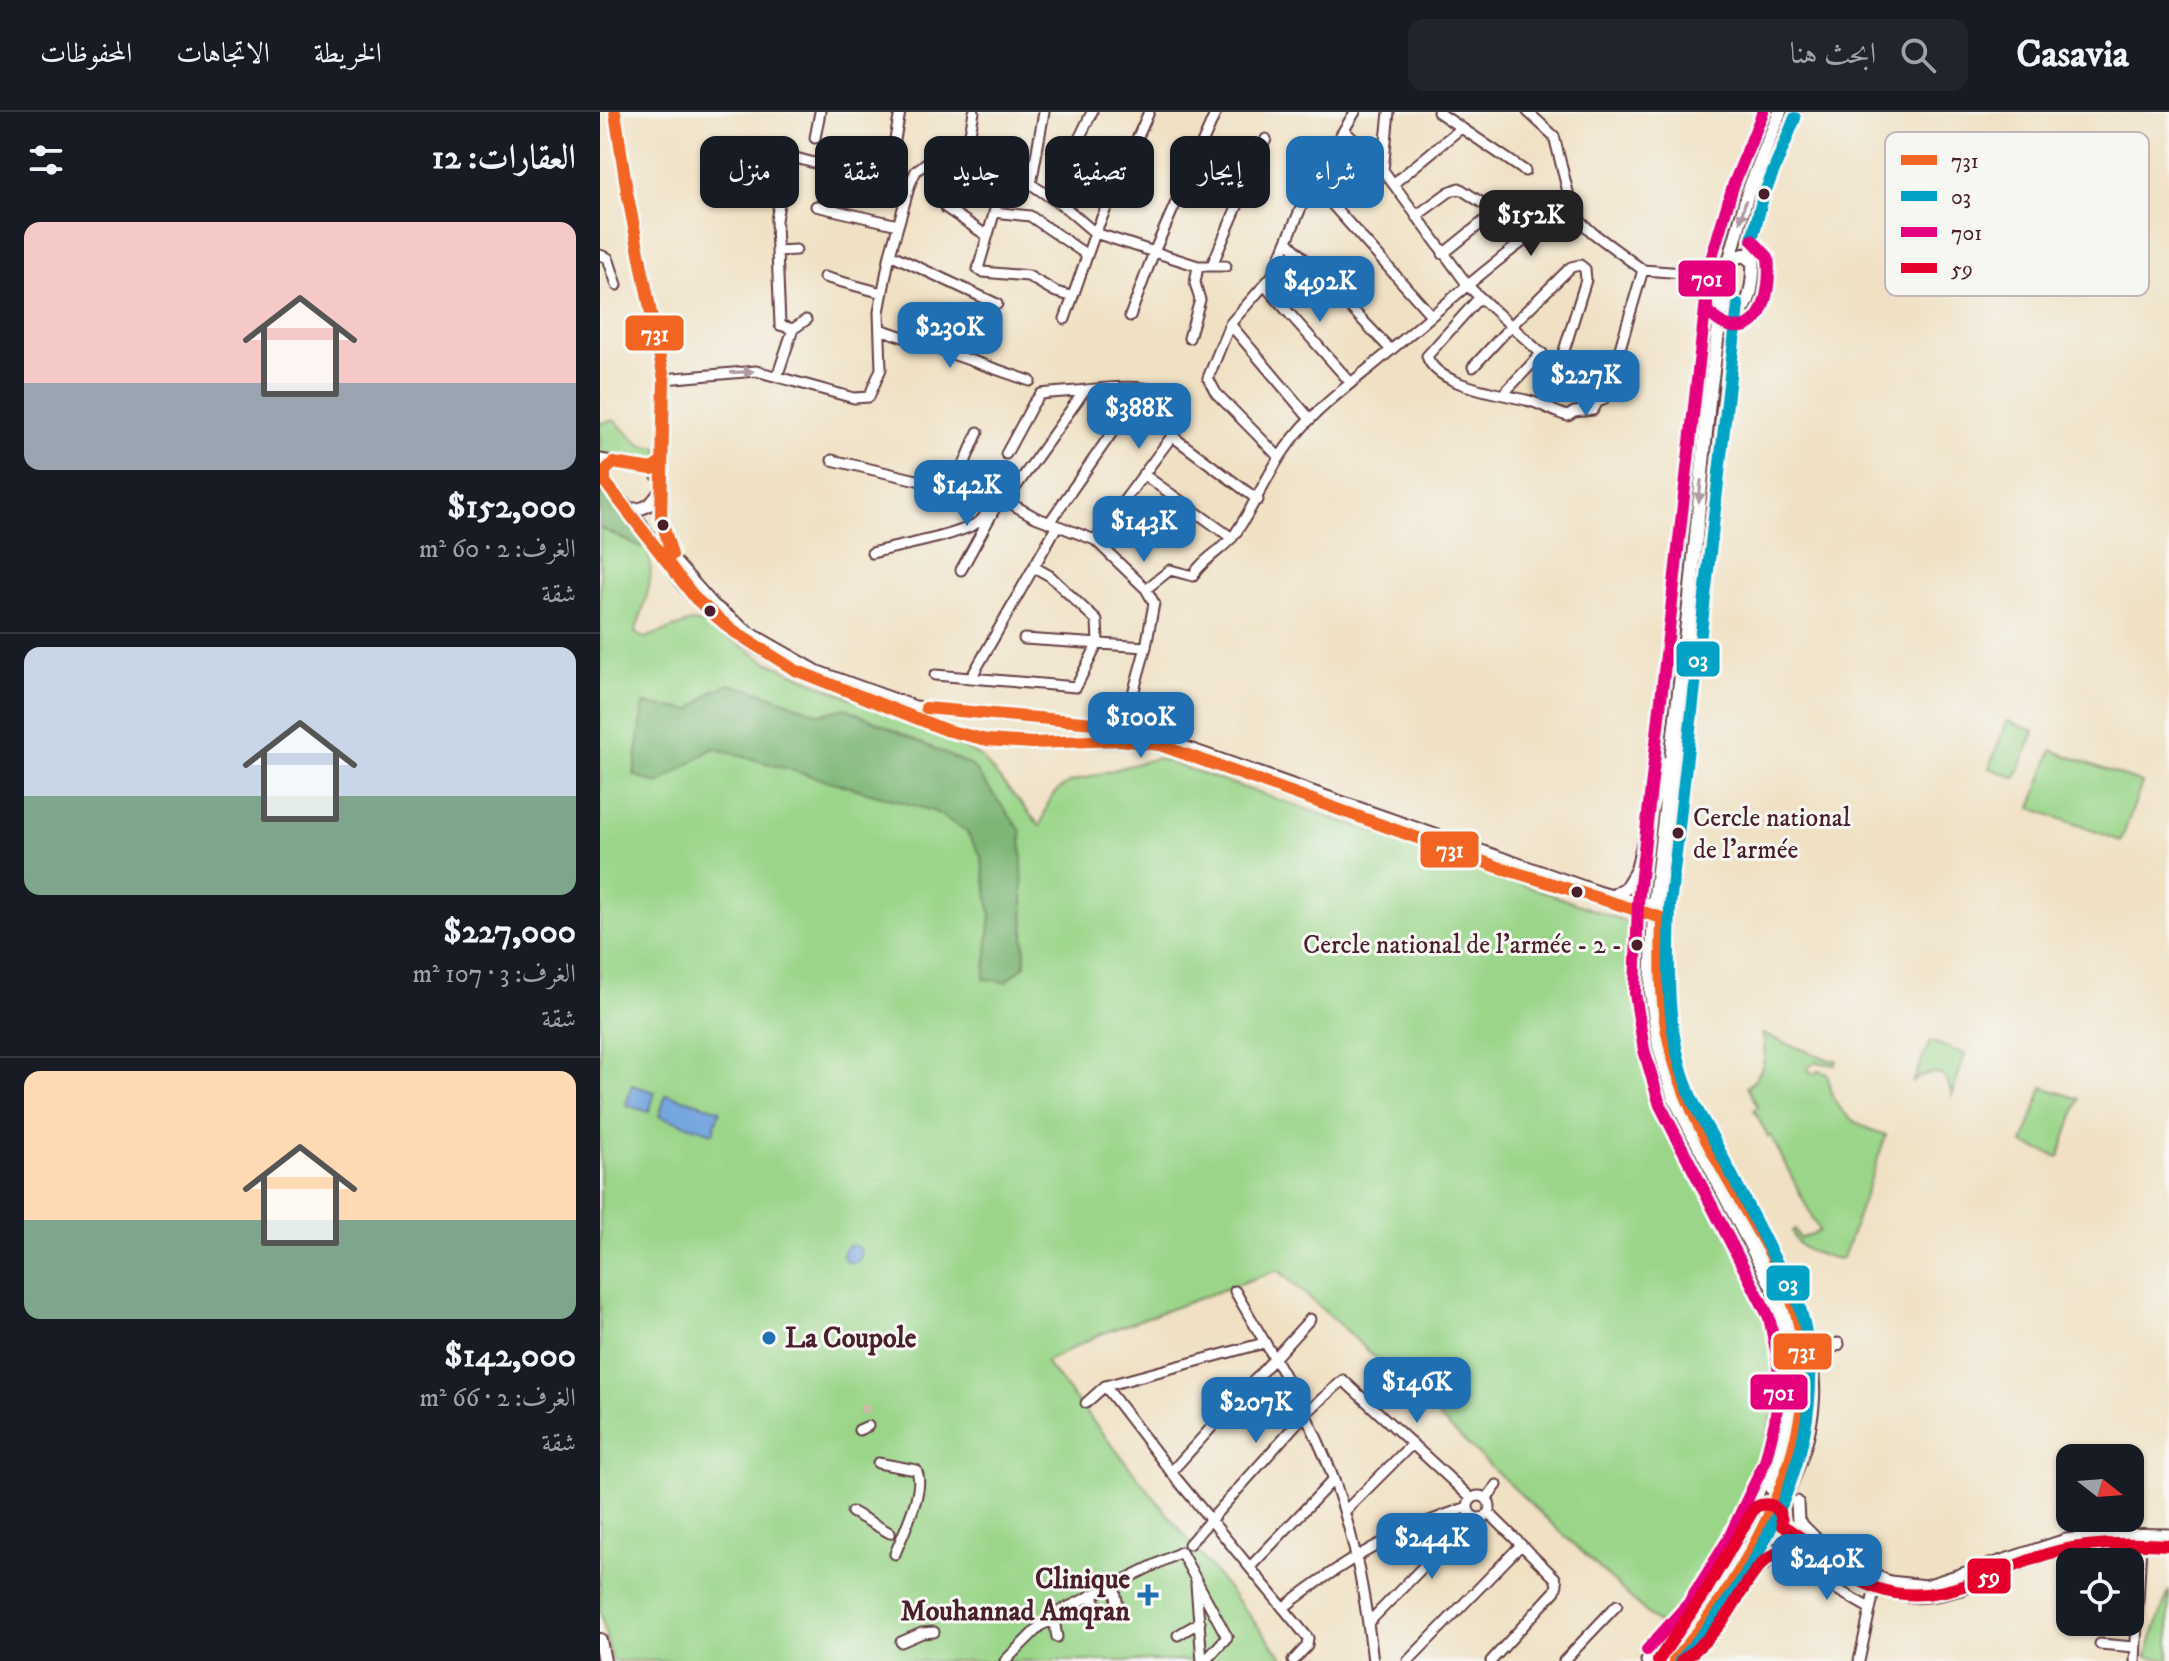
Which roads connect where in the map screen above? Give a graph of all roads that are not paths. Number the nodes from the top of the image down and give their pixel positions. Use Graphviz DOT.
graph roads {
  1 [pos="615,112"];
  2 [pos="820,112"];
  3 [pos="900,112"];
  4 [pos="974,112"];
  5 [pos="1044,112"];
  6 [pos="1092,112"];
  7 [pos="1149,112"];
  8 [pos="1216,112"];
  9 [pos="1355,112"];
  10 [pos="1389,112"];
  11 [pos="1438,112"];
  12 [pos="1528,112"];
  13 [pos="1780,112"];
  14 [pos="1794,112"];
  15 [pos="1461,128"];
  16 [pos="1345,131"];
  17 [pos="815,136"];
  18 [pos="896,136"];
  19 [pos="970,136"];
  20 [pos="1080,136"];
  21 [pos="1342,136"];
  22 [pos="1350,136"];
  23 [pos="1384,160"];
  24 [pos="815,162"];
  25 [pos="924,167"];
  26 [pos="1384,171"];
  27 [pos="1525,171"];
  28 [pos="1031,184"];
  29 [pos="1393,184"];
  30 [pos="1573,206"];
  31 [pos="825,208"];
  32 [pos="946,208"];
  33 [pos="995,208"];
  34 [pos="1236,208"];
  35 [pos="1301,208"];
  36 [pos="1335,208"];
  37 [pos="994,212"];
  38 [pos="1495,212"];
  39 [pos="1416,216"];
  40 [pos="898,225"];
  41 [pos="1095,233"];
  42 [pos="986,235"];
  43 [pos="1533,236"];
  44 [pos="1287,241"];
  45 [pos="796,250"];
  46 [pos="777,251"];
  47 [pos="1154,252"];
  48 [pos="890,254"];
  49 [pos="1443,254"];
  50 [pos="600,255"];
  51 [pos="1087,255"];
  52 [pos="1751,258"];
  53 [pos="1728,264"];
  54 [pos="1212,265"];
  55 [pos="1198,266"];
  56 [pos="1226,266"];
  57 [pos="1643,270"];
  58 [pos="1697,274"];
  59 [pos="824,277"];
  60 [pos="617,285"];
  61 [pos="1265,286"];
  62 [pos="1469,287"];
  63 [pos="1721,288"];
  64 [pos="882,293"];
  65 [pos="1071,296"];
  66 [pos="1479,298"];
  67 [pos="1722,303"];
  68 [pos="997,304"];
  69 [pos="1743,309"];
  70 [pos="1431,315"];
  71 [pos="1130,316"];
  72 [pos="1065,319"];
  73 [pos="806,320"];
  74 [pos="1230,324"];
  75 [pos="1511,326"];
  76 [pos="793,329"];
  77 [pos="880,329"];
  78 [pos="1189,338"];
  79 [pos="1391,350"];
  80 [pos="1542,353"];
  81 [pos="1473,367"];
  82 [pos="1558,370"];
  83 [pos="777,377"];
  84 [pos="664,379"];
  85 [pos="1030,381"];
  86 [pos="1351,383"];
  87 [pos="1143,388"];
  88 [pos="1084,391"];
  89 [pos="1504,393"];
  90 [pos="1597,403"];
  91 [pos="1310,419"];
  92 [pos="978,432"];
  93 [pos="1172,436"];
  94 [pos="1006,454"];
  95 [pos="1279,457"];
  96 [pos="600,460"];
  97 [pos="832,460"];
  98 [pos="662,462"];
  99 [pos="613,463"];
  100 [pos="652,469"];
  101 [pos="1143,474"];
  102 [pos="661,484"];
  103 [pos="605,486"];
  104 [pos="954,488"];
  105 [pos="1000,499"];
  106 [pos="1258,500"];
  107 [pos="626,508"];
  108 [pos="1115,511"];
  109 [pos="1053,524"];
  110 [pos="1232,538"];
  111 [pos="1095,540"];
  112 [pos="1150,543"];
  113 [pos="872,553"];
  114 [pos="1034,567"];
  115 [pos="961,570"];
  116 [pos="1146,589"];
  117 [pos="699,597"];
  118 [pos="1024,639"];
  119 [pos="1098,643"];
  120 [pos="1146,647"];
  121 [pos="935,675"];
  122 [pos="971,678"];
  123 [pos="948,711"];
  124 [pos="1124,726"];
  125 [pos="946,730"];
  126 [pos="1671,737"];
  127 [pos="1120,740"];
  128 [pos="1613,896"];
  129 [pos="1658,911"];
  130 [pos="1771,1283"];
  131 [pos="1235,1291"];
  132 [pos="1310,1319"];
  133 [pos="1800,1326"];
  134 [pos="1264,1343"];
  135 [pos="1838,1344"];
  136 [pos="1809,1348"];
  137 [pos="1275,1360"];
  138 [pos="1105,1386"];
  139 [pos="1086,1403"];
  140 [pos="1305,1414"];
  141 [pos="1412,1444"];
  142 [pos="878,1463"];
  143 [pos="1171,1472"];
  144 [pos="1333,1480"];
  145 [pos="1497,1485"];
  146 [pos="1486,1499"];
  147 [pos="1797,1502"];
  148 [pos="1471,1508"];
  149 [pos="1345,1511"];
  150 [pos="1780,1511"];
  151 [pos="852,1512"];
  152 [pos="1489,1513"];
  153 [pos="1750,1514"];
  154 [pos="1211,1521"];
  155 [pos="1782,1525"];
  156 [pos="890,1533"];
  157 [pos="2169,1535"];
  158 [pos="1772,1536"];
  159 [pos="2142,1540"];
  160 [pos="1189,1544"];
  161 [pos="2169,1545"];
  162 [pos="1520,1546"];
  163 [pos="1805,1547"];
  164 [pos="2141,1548"];
  165 [pos="895,1554"];
  166 [pos="1355,1556"];
  167 [pos="1837,1560"];
  168 [pos="1250,1567"];
  169 [pos="1195,1576"];
  170 [pos="1781,1581"];
  171 [pos="1114,1584"];
  172 [pos="1744,1587"];
  173 [pos="1875,1587"];
  174 [pos="1091,1595"];
  175 [pos="1617,1605"];
  176 [pos="1283,1608"];
  177 [pos="1869,1608"];
  178 [pos="1054,1620"];
  179 [pos="1200,1622"];
  180 [pos="1368,1623"];
  181 [pos="934,1632"];
  182 [pos="1178,1635"];
  183 [pos="2134,1636"];
  184 [pos="1057,1637"];
  185 [pos="600,1640"];
  186 [pos="901,1642"];
  187 [pos="2100,1644"];
  188 [pos="2134,1647"];
  189 [pos="1658,1657"];
  190 [pos="604,1661"];
  191 [pos="1005,1661"];
  192 [pos="1204,1661"];
  193 [pos="1293,1661"];
  194 [pos="1373,1661"];
  195 [pos="1408,1661"];
  196 [pos="1491,1661"];
  197 [pos="1564,1661"];
  198 [pos="1646,1661"];
  199 [pos="1674,1661"];
  200 [pos="1681,1661"];
  201 [pos="1859,1661"];
  202 [pos="2135,1661"];
  1 -- 84 [label="main road"];
  2 -- 17 [label="street"];
  3 -- 18 [label="street"];
  4 -- 19 [label="street"];
  5 -- 28 [label="street"];
  6 -- 20 [label="street"];
  7 -- 41 [label="street"];
  8 -- 47 [label="street"];
  9 -- 16 [label="street"];
  10 -- 23 [label="street"];
  11 -- 15 [label="street"];
  12 -- 30 [label="street"];
  13 -- 53 [label="highway, one-way"];
  14 -- 52 [label="highway"];
  15 -- 27 [label="street"];
  15 -- 29 [label="street"];
  16 -- 21 [label="street"];
  16 -- 22 [label="street"];
  24 -- 46 [label="street"];
  25 -- 40 [label="street"];
  26 -- 29 [label="street"];
  28 -- 41 [label="street"];
  29 -- 39 [label="street"];
  30 -- 43 [label="street"];
  30 -- 57 [label="street"];
  31 -- 40 [label="street"];
  32 -- 42 [label="street"];
  33 -- 37 [label="street"];
  34 -- 54 [label="street"];
  35 -- 44 [label="street"];
  36 -- 70 [label="street"];
  37 -- 42 [label="street"];
  37 -- 51 [label="street"];
  38 -- 39 [label="street"];
  38 -- 43 [label="street"];
  38 -- 49 [label="street"];
  39 -- 49 [label="street"];
  40 -- 48 [label="street"];
  41 -- 47 [label="street"];
  41 -- 51 [label="street"];
  42 -- 65 [label="street"];
  43 -- 62 [label="street"];
  44 -- 61 [label="street"];
  44 -- 79 [label="street"];
  45 -- 46 [label="street"];
  46 -- 76 [label="street"];
  47 -- 55 [label="street"];
  47 -- 71 [label="street"];
  48 -- 64 [label="street"];
  48 -- 68 [label="street"];
  49 -- 62 [label="street"];
  50 -- 60 [label="street"];
  51 -- 65 [label="street"];
  52 -- 53 [label="highway"];
  52 -- 69 [label="highway"];
  53 -- 58 [label="street"];
  53 -- 63 [label="highway"];
  54 -- 55 [label="street"];
  54 -- 56 [label="street"];
  55 -- 78 [label="street"];
  57 -- 58 [label="street"];
  57 -- 90 [label="street"];
  58 -- 63 [label="street"];
  59 -- 64 [label="street"];
  61 -- 74 [label="street"];
  61 -- 86 [label="street"];
  62 -- 66 [label="street"];
  62 -- 70 [label="street"];
  63 -- 67 [label="highway"];
  64 -- 77 [label="street"];
  65 -- 72 [label="street"];
  66 -- 75 [label="street"];
  66 -- 89 [label="street"];
  67 -- 69 [label="highway"];
  67 -- 126 [label="highway, one-way"];
  69 -- 129 [label="highway"];
  70 -- 79 [label="street"];
  73 -- 76 [label="street"];
  74 -- 91 [label="street"];
  74 -- 95 [label="street"];
  75 -- 80 [label="street"];
  75 -- 81 [label="street"];
  75 -- 82 [label="street"];
  76 -- 83 [label="street"];
  77 -- 83 [label="street"];
  77 -- 85 [label="street"];
  79 -- 86 [label="street"];
  80 -- 82 [label="street"];
  80 -- 89 [label="street"];
  82 -- 90 [label="street"];
  84 -- 83 [label="street, one-way"];
  84 -- 98 [label="main road"];
  86 -- 91 [label="street"];
  87 -- 88 [label="street"];
  87 -- 93 [label="street"];
  87 -- 109 [label="street"];
  88 -- 94 [label="street"];
  88 -- 105 [label="street"];
  89 -- 90 [label="street"];
  91 -- 95 [label="street"];
  92 -- 104 [label="street"];
  93 -- 101 [label="street"];
  93 -- 106 [label="street"];
  95 -- 106 [label="street"];
  96 -- 99 [label="main road"];
  97 -- 104 [label="street"];
  98 -- 100 [label="main road"];
  98 -- 102 [label="main road"];
  99 -- 100 [label="main road"];
  99 -- 103 [label="main road"];
  100 -- 102 [label="main road"];
  101 -- 108 [label="street"];
  101 -- 110 [label="street"];
  102 -- 107 [label="main road"];
  102 -- 117 [label="main road"];
  103 -- 107 [label="main road"];
  104 -- 105 [label="street"];
  105 -- 109 [label="street"];
  105 -- 113 [label="street"];
  105 -- 115 [label="street"];
  106 -- 110 [label="street"];
  107 -- 117 [label="main road"];
  108 -- 111 [label="street"];
  108 -- 112 [label="street"];
  109 -- 111 [label="street"];
  109 -- 114 [label="street"];
  110 -- 116 [label="street"];
  111 -- 116 [label="street"];
  114 -- 119 [label="street"];
  114 -- 122 [label="street"];
  116 -- 120 [label="street"];
  117 -- 123 [label="main road"];
  117 -- 125 [label="main road"];
  118 -- 119 [label="street"];
  119 -- 120 [label="street"];
  119 -- 122 [label="street"];
  120 -- 124 [label="street"];
  121 -- 122 [label="street"];
  123 -- 124 [label="main road"];
  123 -- 125 [label="main road"];
  124 -- 127 [label="main road"];
  124 -- 128 [label="main road"];
  125 -- 127 [label="main road"];
  126 -- 128 [label="highway"];
  126 -- 129 [label="highway"];
  127 -- 129 [label="main road"];
  128 -- 129 [label="main road"];
  129 -- 130 [label="highway"];
  129 -- 133 [label="highway"];
  130 -- 133 [label="highway"];
  130 -- 153 [label="main road"];
  131 -- 134 [label="street"];
  132 -- 137 [label="street"];
  133 -- 136 [label="main road"];
  134 -- 137 [label="street"];
  134 -- 138 [label="street"];
  135 -- 136 [label="main road"];
  136 -- 150 [label="main road"];
  137 -- 140 [label="street"];
  137 -- 143 [label="street"];
  138 -- 139 [label="street"];
  138 -- 143 [label="street"];
  140 -- 141 [label="street"];
  140 -- 144 [label="street"];
  140 -- 154 [label="street"];
  141 -- 148 [label="street"];
  141 -- 149 [label="street"];
  142 -- 165 [label="street"];
  143 -- 154 [label="street"];
  144 -- 149 [label="street"];
  144 -- 168 [label="street"];
  145 -- 146 [label="street"];
  146 -- 148 [label="street"];
  146 -- 152 [label="street"];
  147 -- 167 [label="main road"];
  148 -- 152 [label="street"];
  148 -- 166 [label="street"];
  148 -- 180 [label="street"];
  149 -- 166 [label="street"];
  150 -- 153 [label="main road"];
  150 -- 155 [label="main road"];
  151 -- 156 [label="street"];
  152 -- 162 [label="street"];
  153 -- 158 [label="main road"];
  153 -- 189 [label="main road"];
  154 -- 160 [label="street"];
  154 -- 168 [label="street"];
  155 -- 158 [label="main road"];
  155 -- 167 [label="main road"];
  157 -- 159 [label="main road"];
  158 -- 163 [label="main road"];
  158 -- 172 [label="main road"];
  159 -- 161 [label="main road"];
  159 -- 164 [label="street"];
  159 -- 167 [label="main road"];
  159 -- 173 [label="main road"];
  162 -- 195 [label="street"];
  162 -- 196 [label="street"];
  163 -- 172 [label="main road"];
  163 -- 173 [label="main road"];
  166 -- 176 [label="street"];
  166 -- 180 [label="street"];
  168 -- 176 [label="street"];
  169 -- 171 [label="street"];
  169 -- 179 [label="street"];
  169 -- 192 [label="street"];
  170 -- 177 [label="street"];
  171 -- 174 [label="street"];
  171 -- 174 [label="street"];
  172 -- 200 [label="main road"];
  173 -- 177 [label="street"];
  174 -- 178 [label="street"];
  175 -- 197 [label="street"];
  176 -- 193 [label="street"];
  177 -- 201 [label="street"];
  178 -- 184 [label="street"];
  178 -- 191 [label="street"];
  179 -- 182 [label="street"];
  179 -- 192 [label="street"];
  180 -- 194 [label="street"];
  181 -- 186 [label="street"];
  183 -- 188 [label="street"];
  185 -- 190 [label="highway"];
  187 -- 188 [label="street"];
  188 -- 202 [label="street"];
  189 -- 198 [label="street"];
  189 -- 199 [label="highway"];
}
